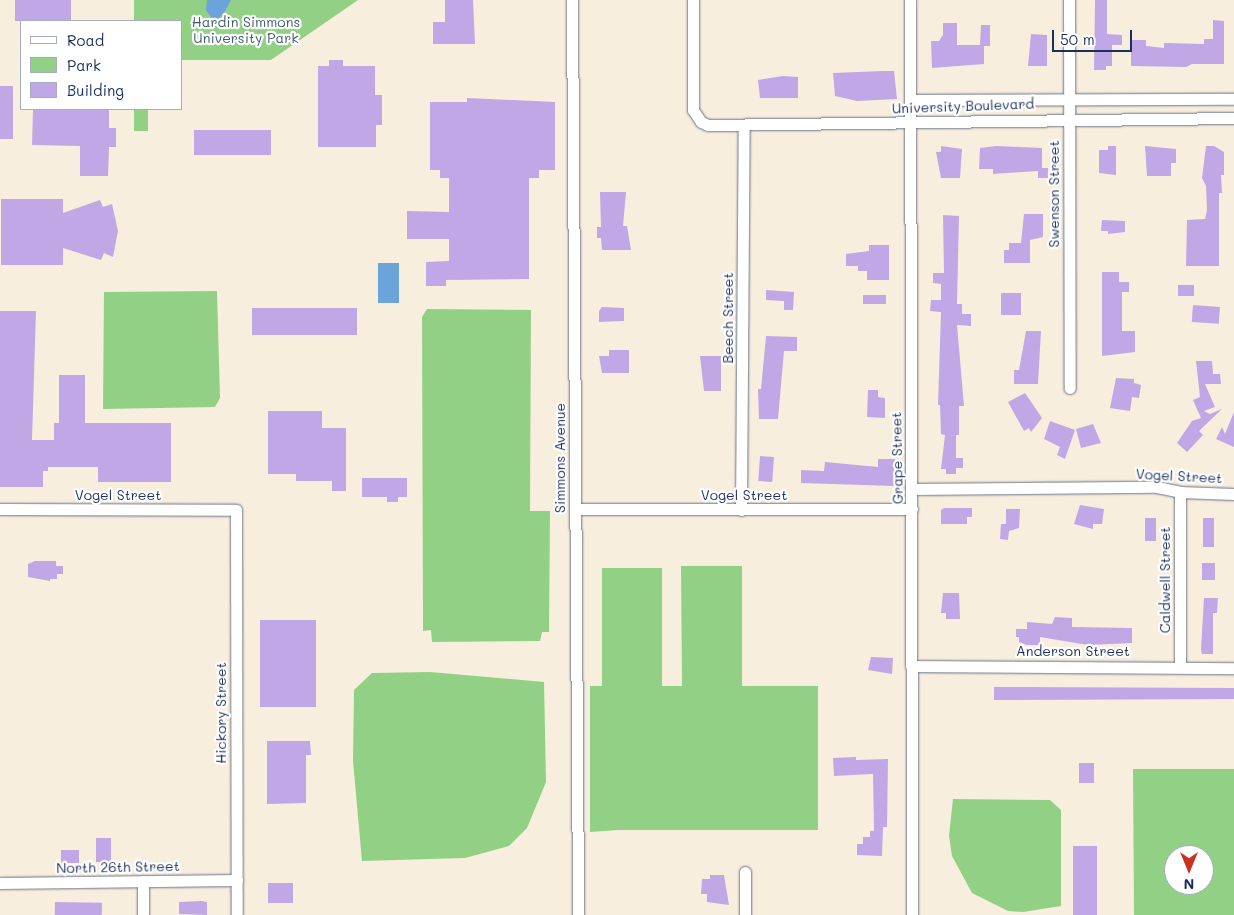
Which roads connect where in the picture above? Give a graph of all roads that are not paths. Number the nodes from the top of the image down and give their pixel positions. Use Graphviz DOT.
graph roads {
  1 [pos="572,0"];
  2 [pos="693,0"];
  3 [pos="910,0"];
  4 [pos="1069,0"];
  5 [pos="1234,98"];
  6 [pos="910,100"];
  7 [pos="1070,101"];
  8 [pos="1234,118"];
  9 [pos="1069,119"];
  10 [pos="910,120"];
  11 [pos="744,125"];
  12 [pos="1070,388"];
  13 [pos="911,489"];
  14 [pos="1180,492"];
  15 [pos="1234,494"];
  16 [pos="0,509"];
  17 [pos="576,509"];
  18 [pos="912,509"];
  19 [pos="236,510"];
  20 [pos="742,510"];
  21 [pos="912,666"];
  22 [pos="1180,667"];
  23 [pos="1234,668"];
  24 [pos="745,872"];
  25 [pos="237,880"];
  26 [pos="143,881"];
  27 [pos="0,883"];
  28 [pos="143,915"];
  29 [pos="237,915"];
  30 [pos="578,915"];
  31 [pos="745,915"];
  32 [pos="912,915"];
  1 -- 17 [label="street, Simmons Avenue"];
  2 -- 11 [label="street, University Boulevard"];
  3 -- 6 [label="street, Grape Street"];
  4 -- 7 [label="street, Swenson Street"];
  5 -- 7 [label="street, University Boulevard"];
  6 -- 7 [label="street, University Boulevard"];
  6 -- 10 [label="street, Grape Street"];
  7 -- 9 [label="street, Swenson Street"];
  8 -- 9 [label="street, University Boulevard"];
  9 -- 10 [label="street, University Boulevard"];
  9 -- 12 [label="street, Swenson Street"];
  10 -- 11 [label="street, University Boulevard"];
  10 -- 13 [label="street, Grape Street"];
  11 -- 20 [label="street, Beech Street"];
  13 -- 14 [label="street, Vogel Street"];
  13 -- 18 [label="street, Grape Street"];
  14 -- 15 [label="street, Vogel Street"];
  14 -- 22 [label="street, Caldwell Street"];
  16 -- 19 [label="street, Vogel Street"];
  17 -- 20 [label="street, Vogel Street"];
  17 -- 30 [label="street, Simmons Avenue"];
  18 -- 20 [label="street, Vogel Street"];
  18 -- 21 [label="street, Grape Street"];
  19 -- 25 [label="street, Hickory Street"];
  21 -- 22 [label="street, Anderson Street"];
  21 -- 32 [label="street, Grape Street"];
  22 -- 23 [label="street, Anderson Street"];
  24 -- 31 [label="street"];
  25 -- 26 [label="street, North 26th Street"];
  25 -- 29 [label="street, Hickory Street"];
  26 -- 27 [label="street, North 26th Street"];
  26 -- 28 [label="street"];
}
